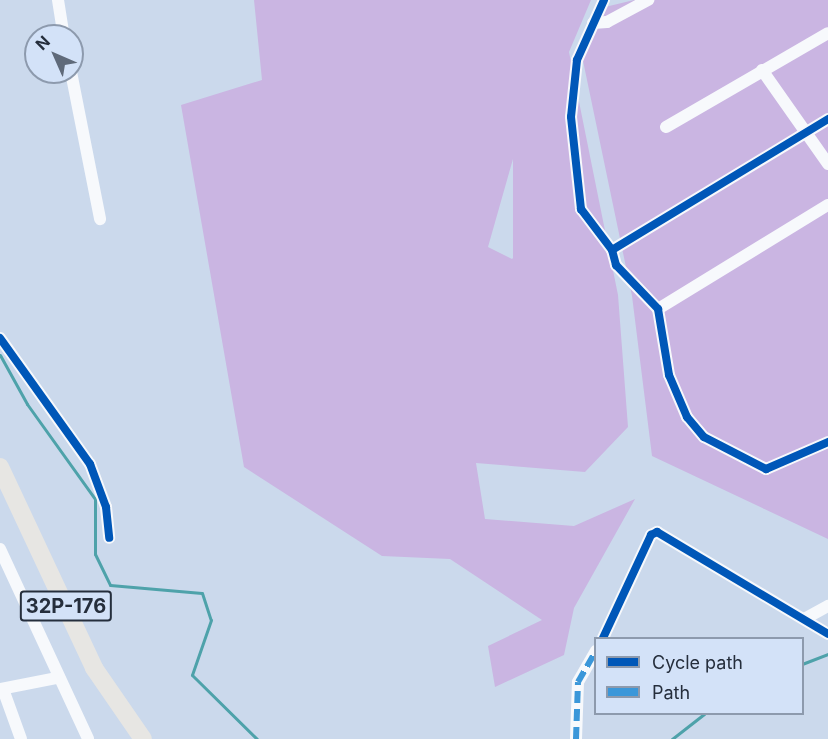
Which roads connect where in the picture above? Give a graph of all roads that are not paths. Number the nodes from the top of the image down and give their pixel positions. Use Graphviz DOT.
graph roads {
  1 [pos="58,0"];
  2 [pos="604,0"];
  3 [pos="648,0"];
  4 [pos="593,23"];
  5 [pos="62,24"];
  6 [pos="828,33"];
  7 [pos="762,70"];
  8 [pos="73,84"];
  9 [pos="828,119"];
  10 [pos="666,128"];
  11 [pos="804,132"];
  12 [pos="828,164"];
  13 [pos="828,205"];
  14 [pos="100,219"];
  15 [pos="612,250"];
  16 [pos="658,309"];
  17 [pos="0,338"];
  18 [pos="828,442"];
  19 [pos="0,466"];
  20 [pos="109,538"];
  21 [pos="0,549"];
  22 [pos="828,606"];
  23 [pos="806,618"];
  24 [pos="828,634"];
  25 [pos="604,637"];
  26 [pos="594,654"];
  27 [pos="56,678"];
  28 [pos="2,689"];
  29 [pos="21,739"];
  30 [pos="88,739"];
  31 [pos="143,739"];
  32 [pos="576,739"];
  1 -- 5 [label="street"];
  2 -- 4 [label="street"];
  3 -- 4 [label="street"];
  4 -- 15 [label="street"];
  6 -- 7 [label="street"];
  7 -- 10 [label="street"];
  7 -- 11 [label="street"];
  8 -- 14 [label="street"];
  9 -- 11 [label="street"];
  11 -- 12 [label="street"];
  11 -- 15 [label="street"];
  13 -- 16 [label="street"];
  15 -- 16 [label="street"];
  16 -- 18 [label="street"];
  17 -- 20 [label="street"];
  19 -- 31 [label="main road, 32Р-176"];
  21 -- 27 [label="street"];
  22 -- 23 [label="street"];
  23 -- 24 [label="street"];
  23 -- 25 [label="street"];
  26 -- 32 [label="street"];
  27 -- 28 [label="street"];
  27 -- 30 [label="street"];
  28 -- 29 [label="street"];
}
